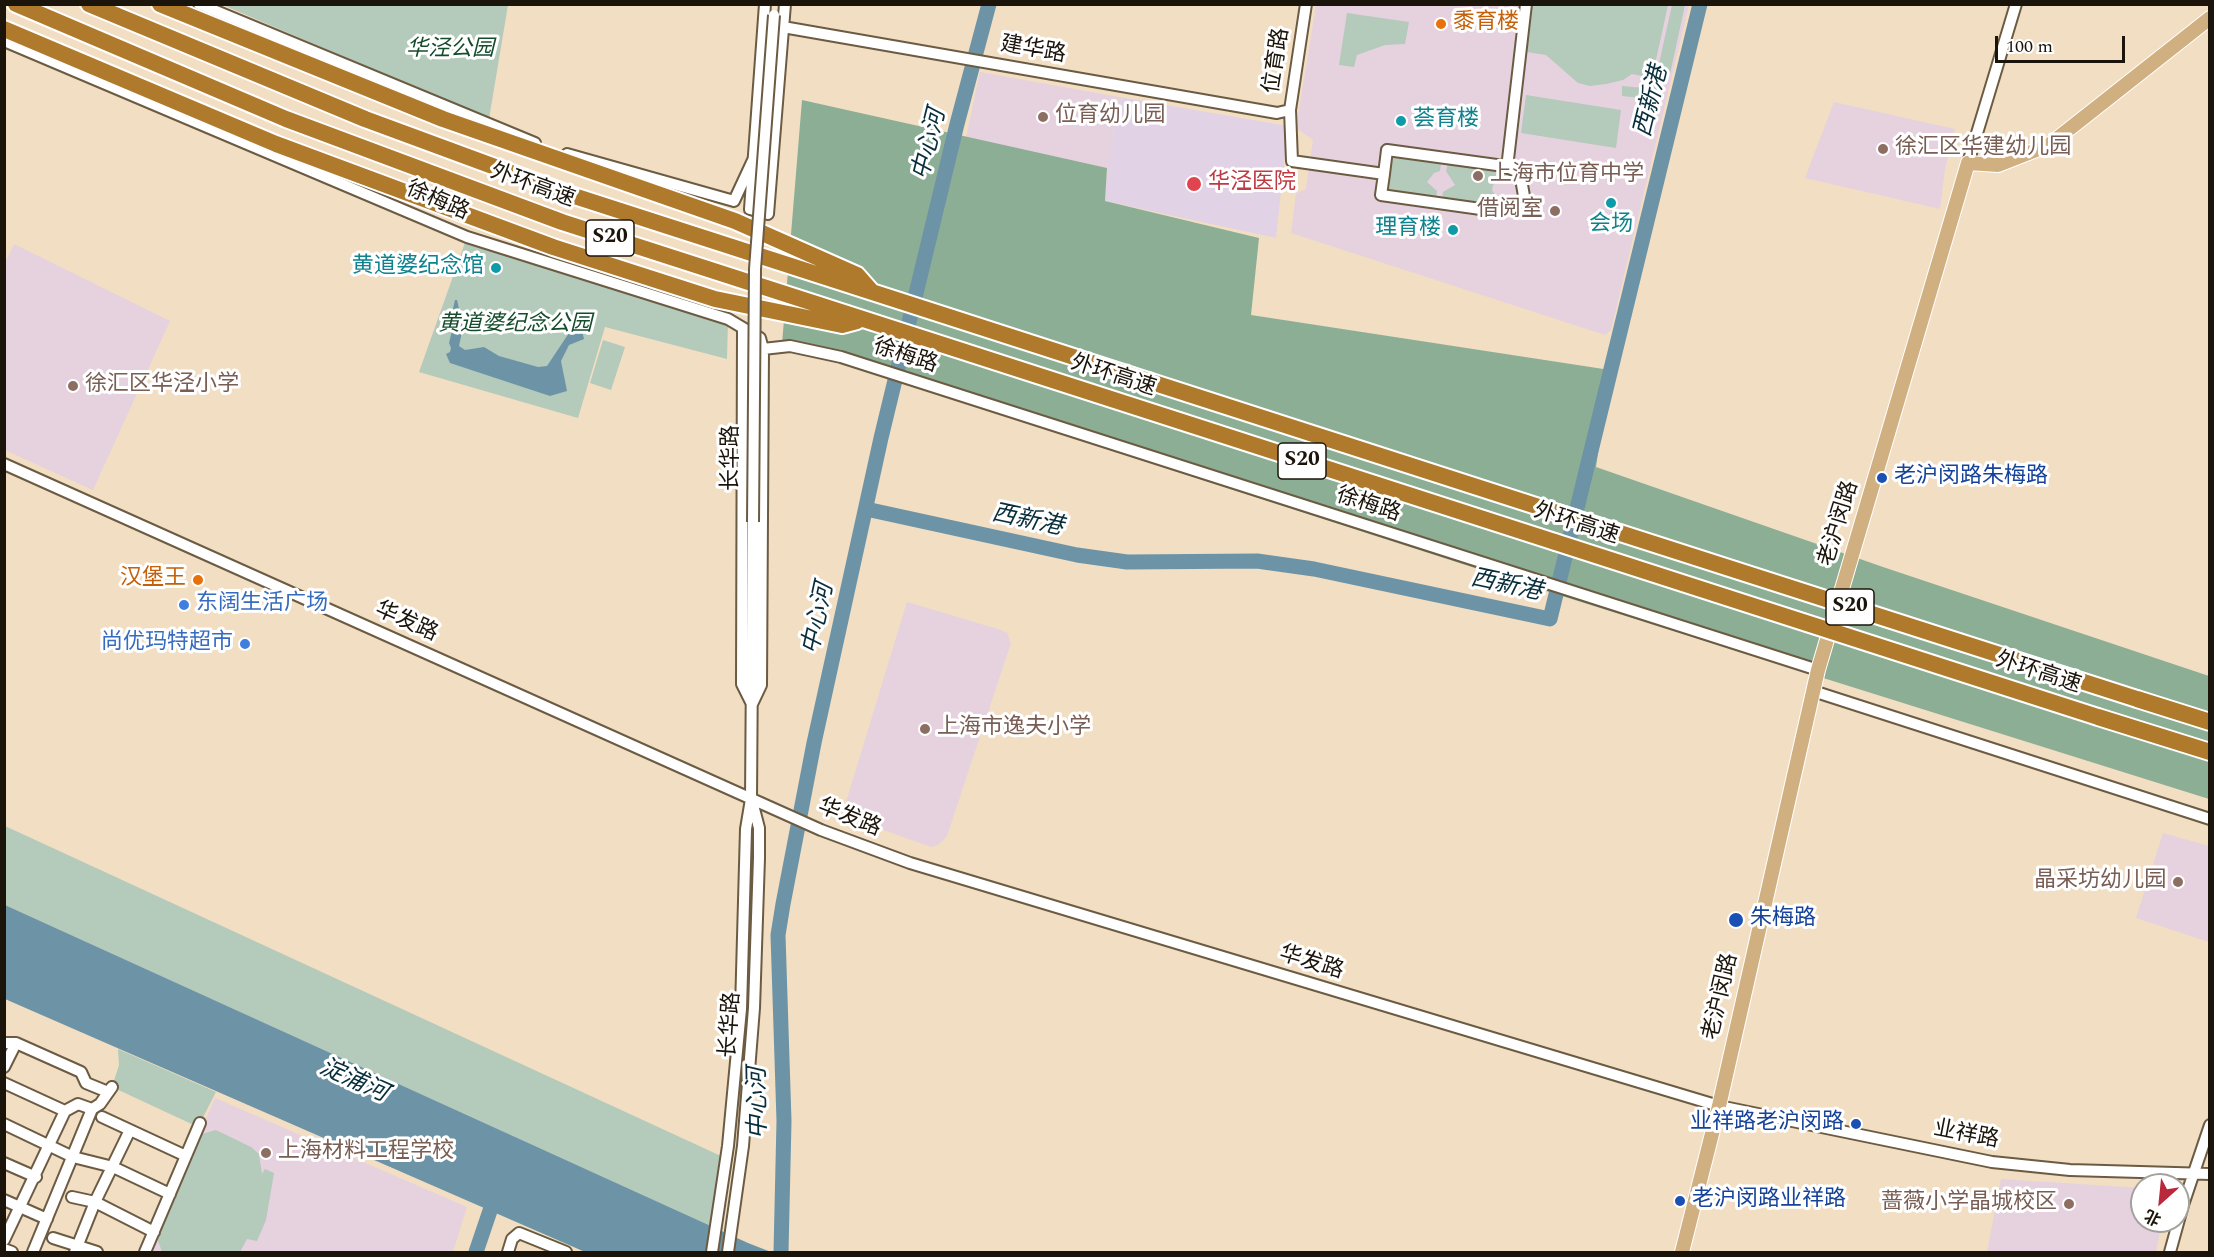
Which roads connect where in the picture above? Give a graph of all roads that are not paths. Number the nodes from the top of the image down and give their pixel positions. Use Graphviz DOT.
graph roads {
  1 [pos="16,4"];
  2 [pos="89,4"];
  3 [pos="160,4"];
  4 [pos="199,4"];
  5 [pos="765,4"];
  6 [pos="785,4"];
  7 [pos="1306,4"];
  8 [pos="1526,4"];
  9 [pos="2016,4"];
  10 [pos="775,10"];
  11 [pos="2210,18"];
  12 [pos="783,27"];
  13 [pos="4,29"];
  14 [pos="4,41"];
  15 [pos="1290,110"];
  16 [pos="1277,113"];
  17 [pos="754,158"];
  18 [pos="1968,163"];
  19 [pos="1507,168"];
  20 [pos="1384,174"];
  21 [pos="873,293"];
  22 [pos="863,320"];
  23 [pos="743,328"];
  24 [pos="763,348"];
  25 [pos="4,464"];
  26 [pos="1818,670"];
  27 [pos="1813,691"];
  28 [pos="752,704"];
  29 [pos="2210,722"];
  30 [pos="2210,752"];
  31 [pos="751,799"];
  32 [pos="2210,819"];
  33 [pos="10,1043"];
  34 [pos="737,1060"];
  35 [pos="4,1067"];
  36 [pos="4,1083"];
  37 [pos="1719,1106"];
  38 [pos="92,1109"];
  39 [pos="65,1111"];
  40 [pos="102,1117"];
  41 [pos="200,1123"];
  42 [pos="4,1124"];
  43 [pos="2210,1125"];
  44 [pos="130,1130"];
  45 [pos="51,1147"];
  46 [pos="186,1156"];
  47 [pos="73,1157"];
  48 [pos="4,1163"];
  49 [pos="113,1167"];
  50 [pos="2193,1173"];
  51 [pos="2210,1174"];
  52 [pos="36,1177"];
  53 [pos="170,1194"];
  54 [pos="72,1197"];
  55 [pos="4,1200"];
  56 [pos="95,1202"];
  57 [pos="21,1207"];
  58 [pos="47,1219"];
  59 [pos="154,1232"];
  60 [pos="53,1238"];
  61 [pos="4,1240"];
  62 [pos="4,1249"];
  63 [pos="76,1249"];
  64 [pos="12,1252"];
  65 [pos="33,1252"];
  66 [pos="97,1252"];
  67 [pos="145,1252"];
  68 [pos="508,1252"];
  69 [pos="566,1252"];
  70 [pos="712,1252"];
  71 [pos="718,1252"];
  72 [pos="728,1252"];
  73 [pos="1682,1252"];
  74 [pos="2170,1252"];
  1 -- 22 [label="highway, 外环高速 / S20"];
  2 -- 21 [label="highway, 外环高速 / S20"];
  3 -- 21 [label="highway"];
  4 -- 17 [label="street"];
  5 -- 17 [label="street"];
  6 -- 12 [label="street"];
  7 -- 15 [label="street, 位育路"];
  8 -- 19 [label="street"];
  9 -- 18 [label="street"];
  10 -- 28 [label="street, 长华路, bridge"];
  11 -- 18 [label="main road"];
  12 -- 16 [label="street, 建华路"];
  12 -- 17 [label="street"];
  13 -- 22 [label="highway"];
  14 -- 23 [label="street, 徐梅路"];
  15 -- 16 [label="street, 位育路"];
  15 -- 20 [label="street"];
  18 -- 26 [label="main road, 老沪闵路"];
  19 -- 20 [label="street"];
  19 -- 20 [label="street"];
  21 -- 29 [label="highway, 外环高速 / S20, bridge"];
  22 -- 30 [label="highway, 外环高速 / S20, bridge"];
  23 -- 24 [label="street, 徐梅路"];
  23 -- 28 [label="street, 长华路"];
  24 -- 26 [label="street, 徐梅路"];
  24 -- 28 [label="street, 长华路"];
  25 -- 31 [label="street, 华发路"];
  26 -- 27 [label="main road, 老沪闵路"];
  27 -- 32 [label="street"];
  27 -- 37 [label="main road, 老沪闵路"];
  28 -- 31 [label="street, 长华路"];
  31 -- 34 [label="street, 长华路"];
  31 -- 37 [label="street, 华发路"];
  31 -- 72 [label="street, 长华路"];
  33 -- 35 [label="street"];
  33 -- 38 [label="street"];
  34 -- 70 [label="street, 长华路"];
  34 -- 71 [label="street, 长华路"];
  36 -- 39 [label="street"];
  37 -- 50 [label="street, 业祥路"];
  37 -- 73 [label="main road, 老沪闵路"];
  38 -- 39 [label="street"];
  38 -- 47 [label="street"];
  39 -- 45 [label="street"];
  40 -- 44 [label="street"];
  41 -- 46 [label="street"];
  42 -- 45 [label="street"];
  43 -- 50 [label="street"];
  44 -- 46 [label="street"];
  44 -- 49 [label="street"];
  45 -- 47 [label="street"];
  45 -- 52 [label="street"];
  46 -- 53 [label="street"];
  47 -- 49 [label="street"];
  47 -- 58 [label="street"];
  48 -- 52 [label="street"];
  49 -- 53 [label="street"];
  49 -- 56 [label="street"];
  50 -- 51 [label="street, 业祥路"];
  50 -- 74 [label="street"];
  52 -- 57 [label="street"];
  53 -- 59 [label="street"];
  54 -- 56 [label="street"];
  55 -- 57 [label="street"];
  56 -- 59 [label="street"];
  56 -- 63 [label="street"];
  57 -- 58 [label="street"];
  57 -- 61 [label="street"];
  58 -- 65 [label="street"];
  59 -- 67 [label="street"];
  60 -- 63 [label="street"];
  62 -- 64 [label="street"];
  63 -- 66 [label="street"];
  68 -- 69 [label="street"];
}
